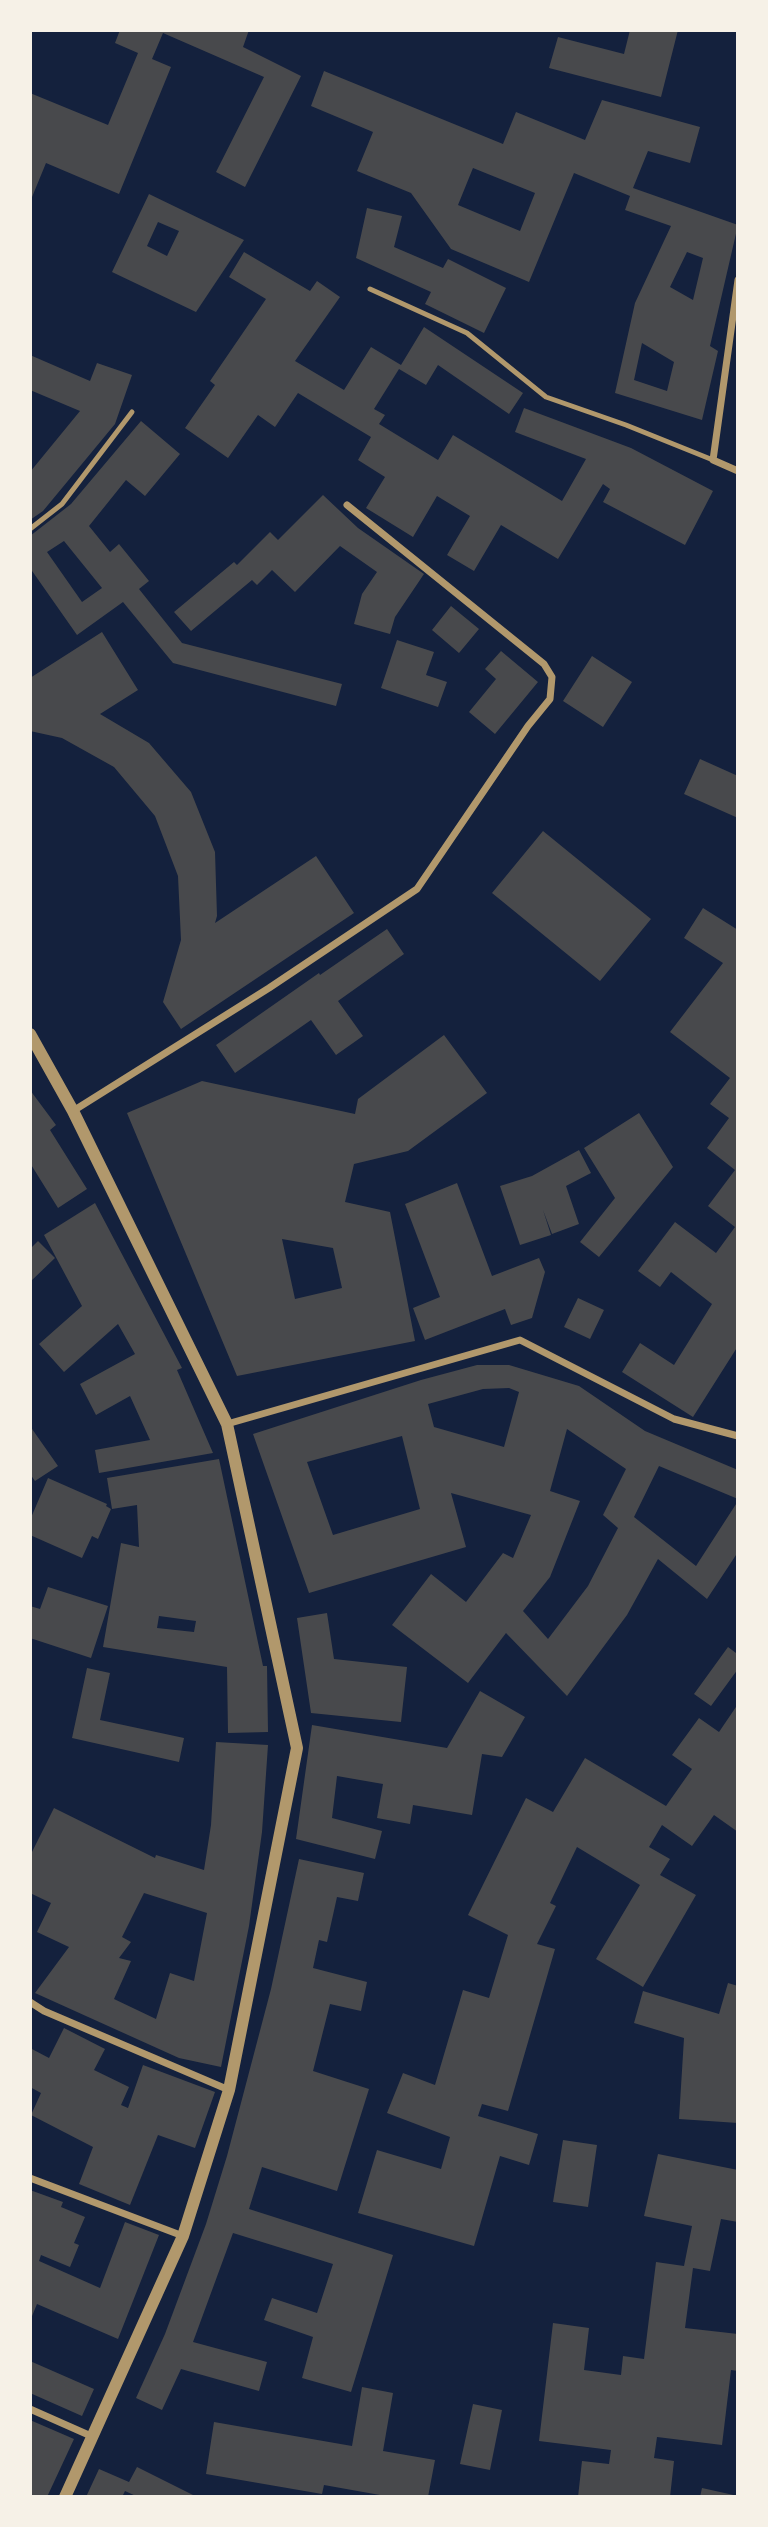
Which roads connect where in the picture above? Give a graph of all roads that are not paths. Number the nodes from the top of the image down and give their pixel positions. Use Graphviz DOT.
graph roads {
  1 [pos="738,280"];
  2 [pos="370,289"];
  3 [pos="132,412"];
  4 [pos="713,460"];
  5 [pos="738,471"];
  6 [pos="347,505"];
  7 [pos="30,529"];
  8 [pos="30,1034"];
  9 [pos="73,1111"];
  10 [pos="227,1424"];
  11 [pos="738,1436"];
  12 [pos="30,2002"];
  13 [pos="229,2090"];
  14 [pos="30,2178"];
  15 [pos="183,2236"];
  16 [pos="30,2409"];
  17 [pos="91,2436"];
  18 [pos="65,2497"];
  1 -- 4 [label="street"];
  2 -- 4 [label="lane"];
  3 -- 7 [label="lane"];
  4 -- 5 [label="street"];
  6 -- 9 [label="street"];
  8 -- 9 [label="street"];
  9 -- 10 [label="street"];
  10 -- 11 [label="street"];
  10 -- 13 [label="street"];
  12 -- 13 [label="street"];
  13 -- 15 [label="street"];
  14 -- 15 [label="street"];
  15 -- 17 [label="street"];
  16 -- 17 [label="street"];
  17 -- 18 [label="street"];
}
